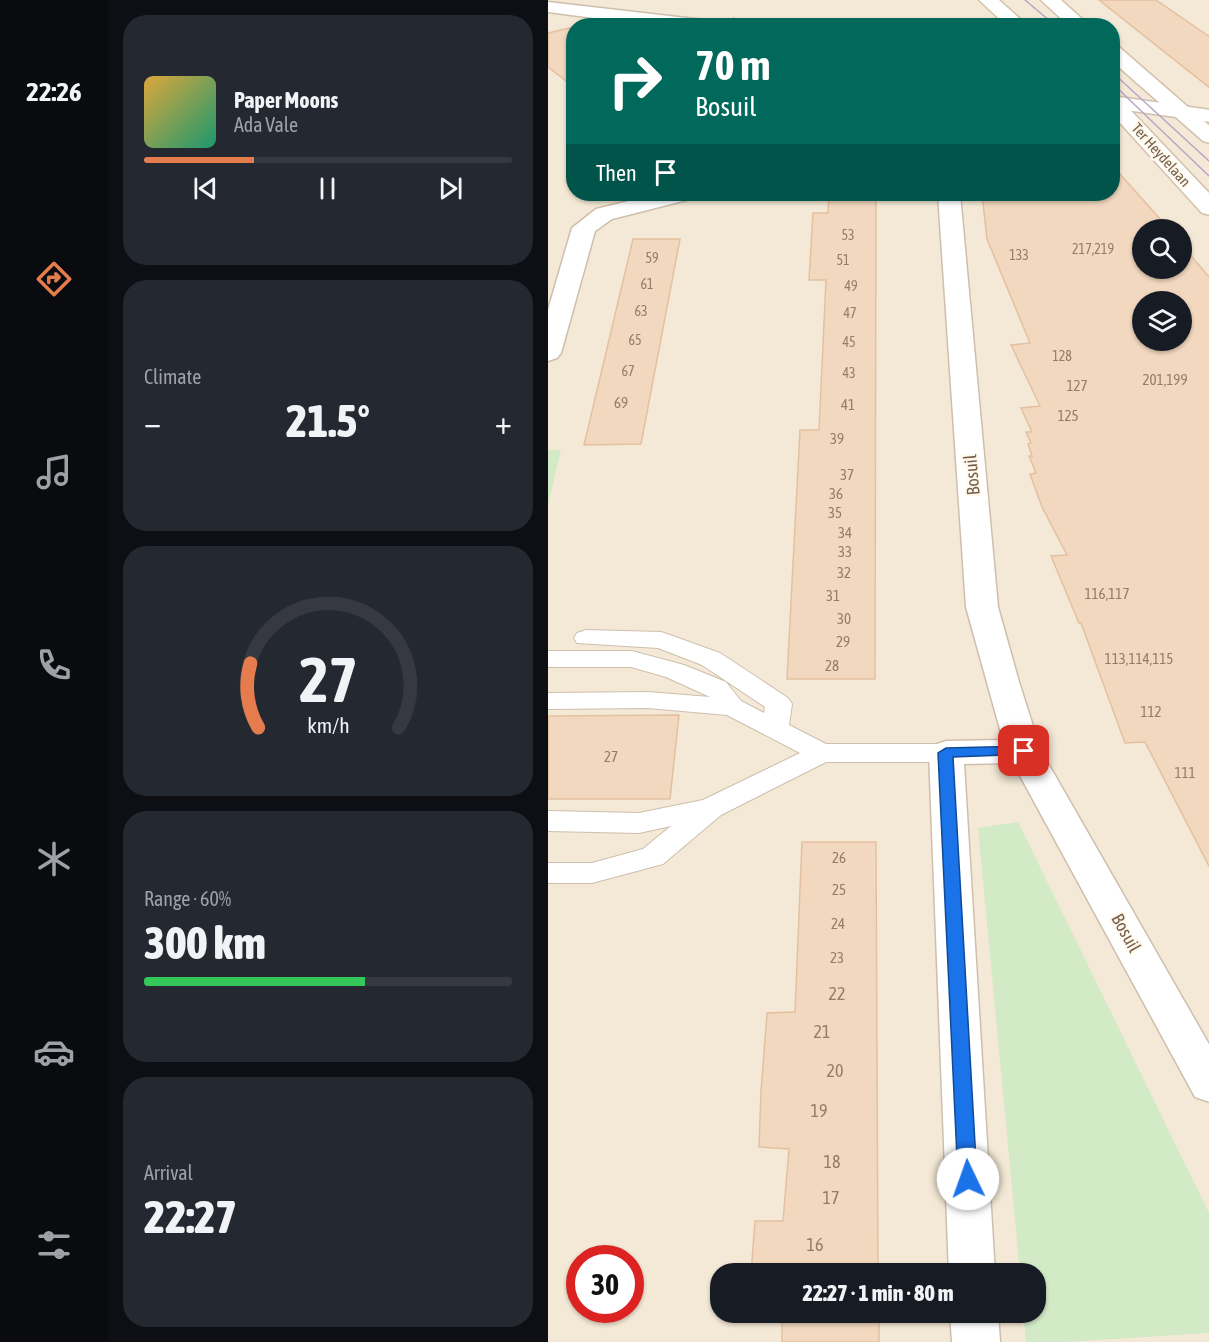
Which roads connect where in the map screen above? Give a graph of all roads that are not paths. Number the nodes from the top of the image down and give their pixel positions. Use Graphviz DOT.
graph roads {
  1 [pos="988,0"];
  2 [pos="1050,0"];
  3 [pos="548,7"];
  4 [pos="638,18"];
  5 [pos="1009,18"];
  6 [pos="1071,18"];
  7 [pos="1120,58"];
  8 [pos="1120,103"];
  9 [pos="1182,112"];
  10 [pos="1120,116"];
  11 [pos="1207,127"];
  12 [pos="655,201"];
  13 [pos="950,201"];
  14 [pos="1210,208"];
  15 [pos="548,353"];
  16 [pos="586,638"];
  17 [pos="548,658"];
  18 [pos="548,701"];
  19 [pos="732,707"];
  20 [pos="775,729"];
  21 [pos="1024,751"];
  22 [pos="822,753"];
  23 [pos="946,753"];
  24 [pos="711,808"];
  25 [pos="548,821"];
  26 [pos="548,873"];
  27 [pos="1210,1085"];
  28 [pos="971,1263"];
  29 [pos="975,1323"];
  30 [pos="976,1342"];
  1 -- 5 [label="street"];
  2 -- 6 [label="street"];
  3 -- 4 [label="street"];
  7 -- 9 [label="street"];
  8 -- 9 [label="street"];
  9 -- 11 [label="street"];
  10 -- 11 [label="street"];
  10 -- 14 [label="street, Ter Heydelaan"];
  12 -- 15 [label="street"];
  13 -- 21 [label="street, Bosuil"];
  16 -- 20 [label="lane"];
  17 -- 19 [label="lane"];
  18 -- 19 [label="lane"];
  19 -- 20 [label="lane"];
  20 -- 22 [label="lane"];
  21 -- 23 [label="street"];
  21 -- 27 [label="street, Bosuil"];
  22 -- 23 [label="lane"];
  22 -- 24 [label="lane"];
  23 -- 28 [label="street"];
  24 -- 25 [label="lane"];
  24 -- 26 [label="lane"];
  29 -- 30 [label="street"];
}
